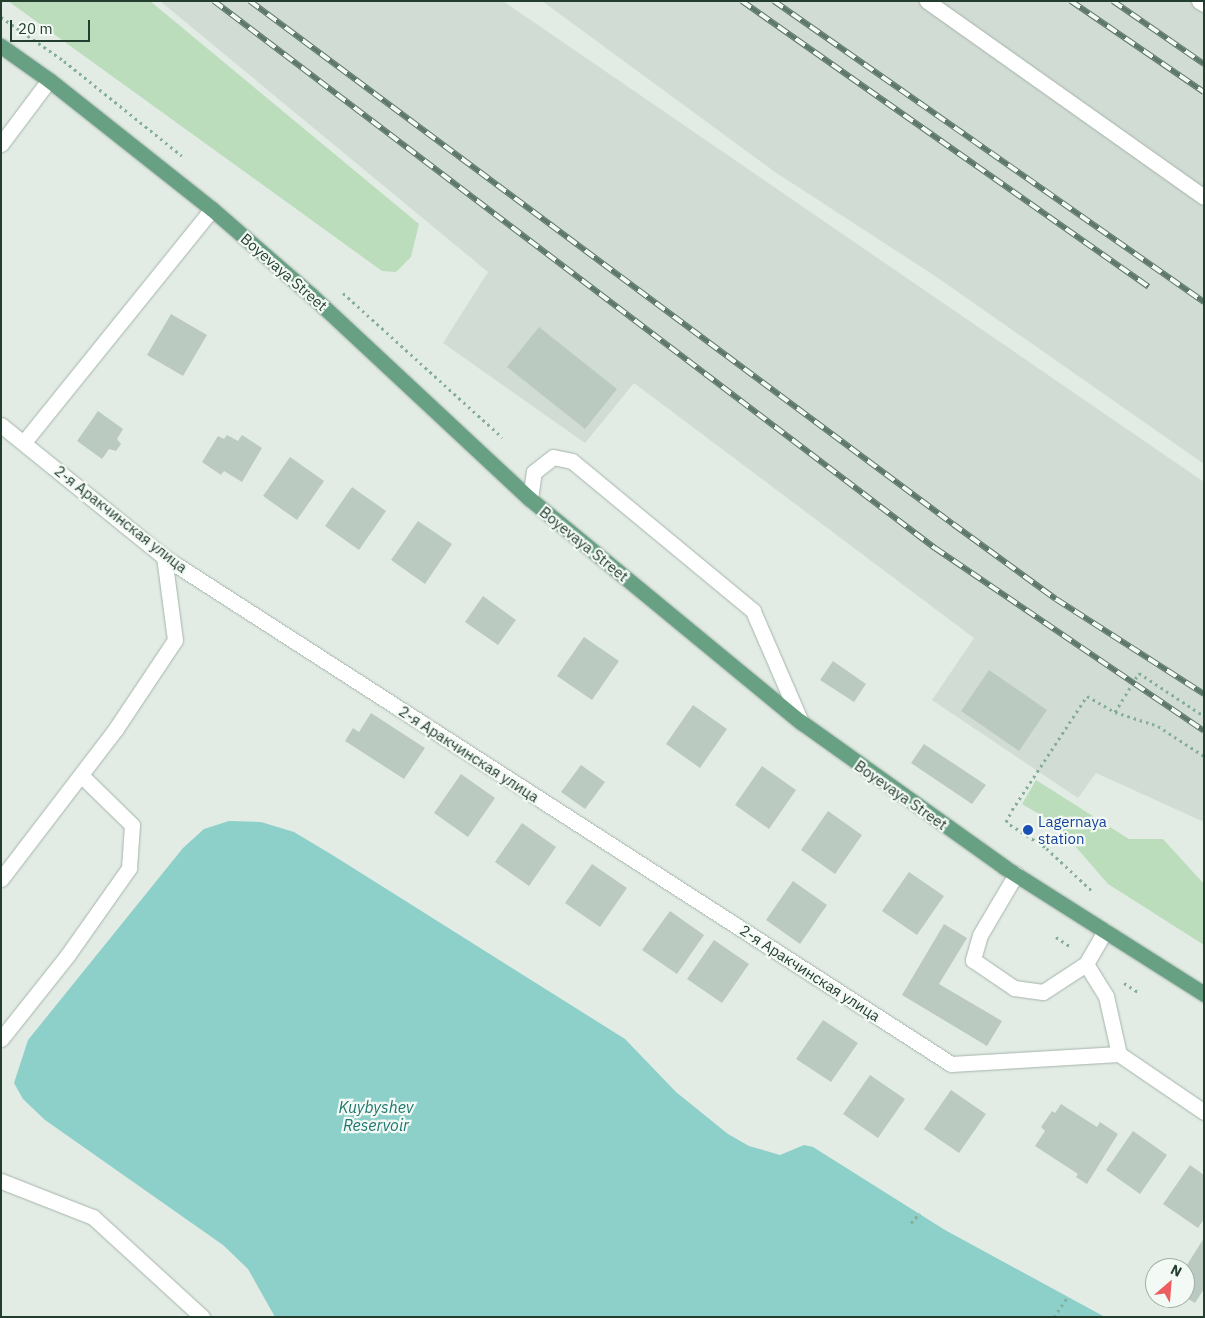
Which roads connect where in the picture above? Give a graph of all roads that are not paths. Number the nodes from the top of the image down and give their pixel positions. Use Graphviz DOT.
graph roads {
  1 [pos="927,1"];
  2 [pos="1199,1"];
  3 [pos="1204,4"];
  4 [pos="1,46"];
  5 [pos="49,80"];
  6 [pos="1,144"];
  7 [pos="1204,197"];
  8 [pos="212,209"];
  9 [pos="1,426"];
  10 [pos="24,442"];
  11 [pos="530,499"];
  12 [pos="164,557"];
  13 [pos="801,722"];
  14 [pos="81,775"];
  15 [pos="1016,874"];
  16 [pos="1,879"];
  17 [pos="1105,931"];
  18 [pos="1086,964"];
  19 [pos="1204,994"];
  20 [pos="1,1039"];
  21 [pos="1119,1054"];
  22 [pos="1204,1112"];
  23 [pos="1,1181"];
  24 [pos="202,1317"];
  1 -- 7 [label="street"];
  2 -- 3 [label="street"];
  4 -- 5 [label="main road, Boyevaya Street"];
  5 -- 6 [label="street"];
  5 -- 8 [label="main road, Boyevaya Street"];
  8 -- 10 [label="street"];
  8 -- 11 [label="main road, Boyevaya Street"];
  9 -- 10 [label="street, 2-я Аракчинская улица"];
  10 -- 12 [label="street, 2-я Аракчинская улица"];
  11 -- 13 [label="main road, Boyevaya Street"];
  11 -- 13 [label="street"];
  12 -- 14 [label="street"];
  12 -- 21 [label="street, 2-я Аракчинская улица"];
  13 -- 15 [label="main road, Boyevaya Street"];
  14 -- 16 [label="street"];
  14 -- 20 [label="street"];
  15 -- 17 [label="main road, Boyevaya Street"];
  15 -- 18 [label="street"];
  17 -- 18 [label="street"];
  17 -- 19 [label="main road, Boyevaya Street"];
  18 -- 21 [label="street"];
  21 -- 22 [label="street"];
  23 -- 24 [label="street"];
}
